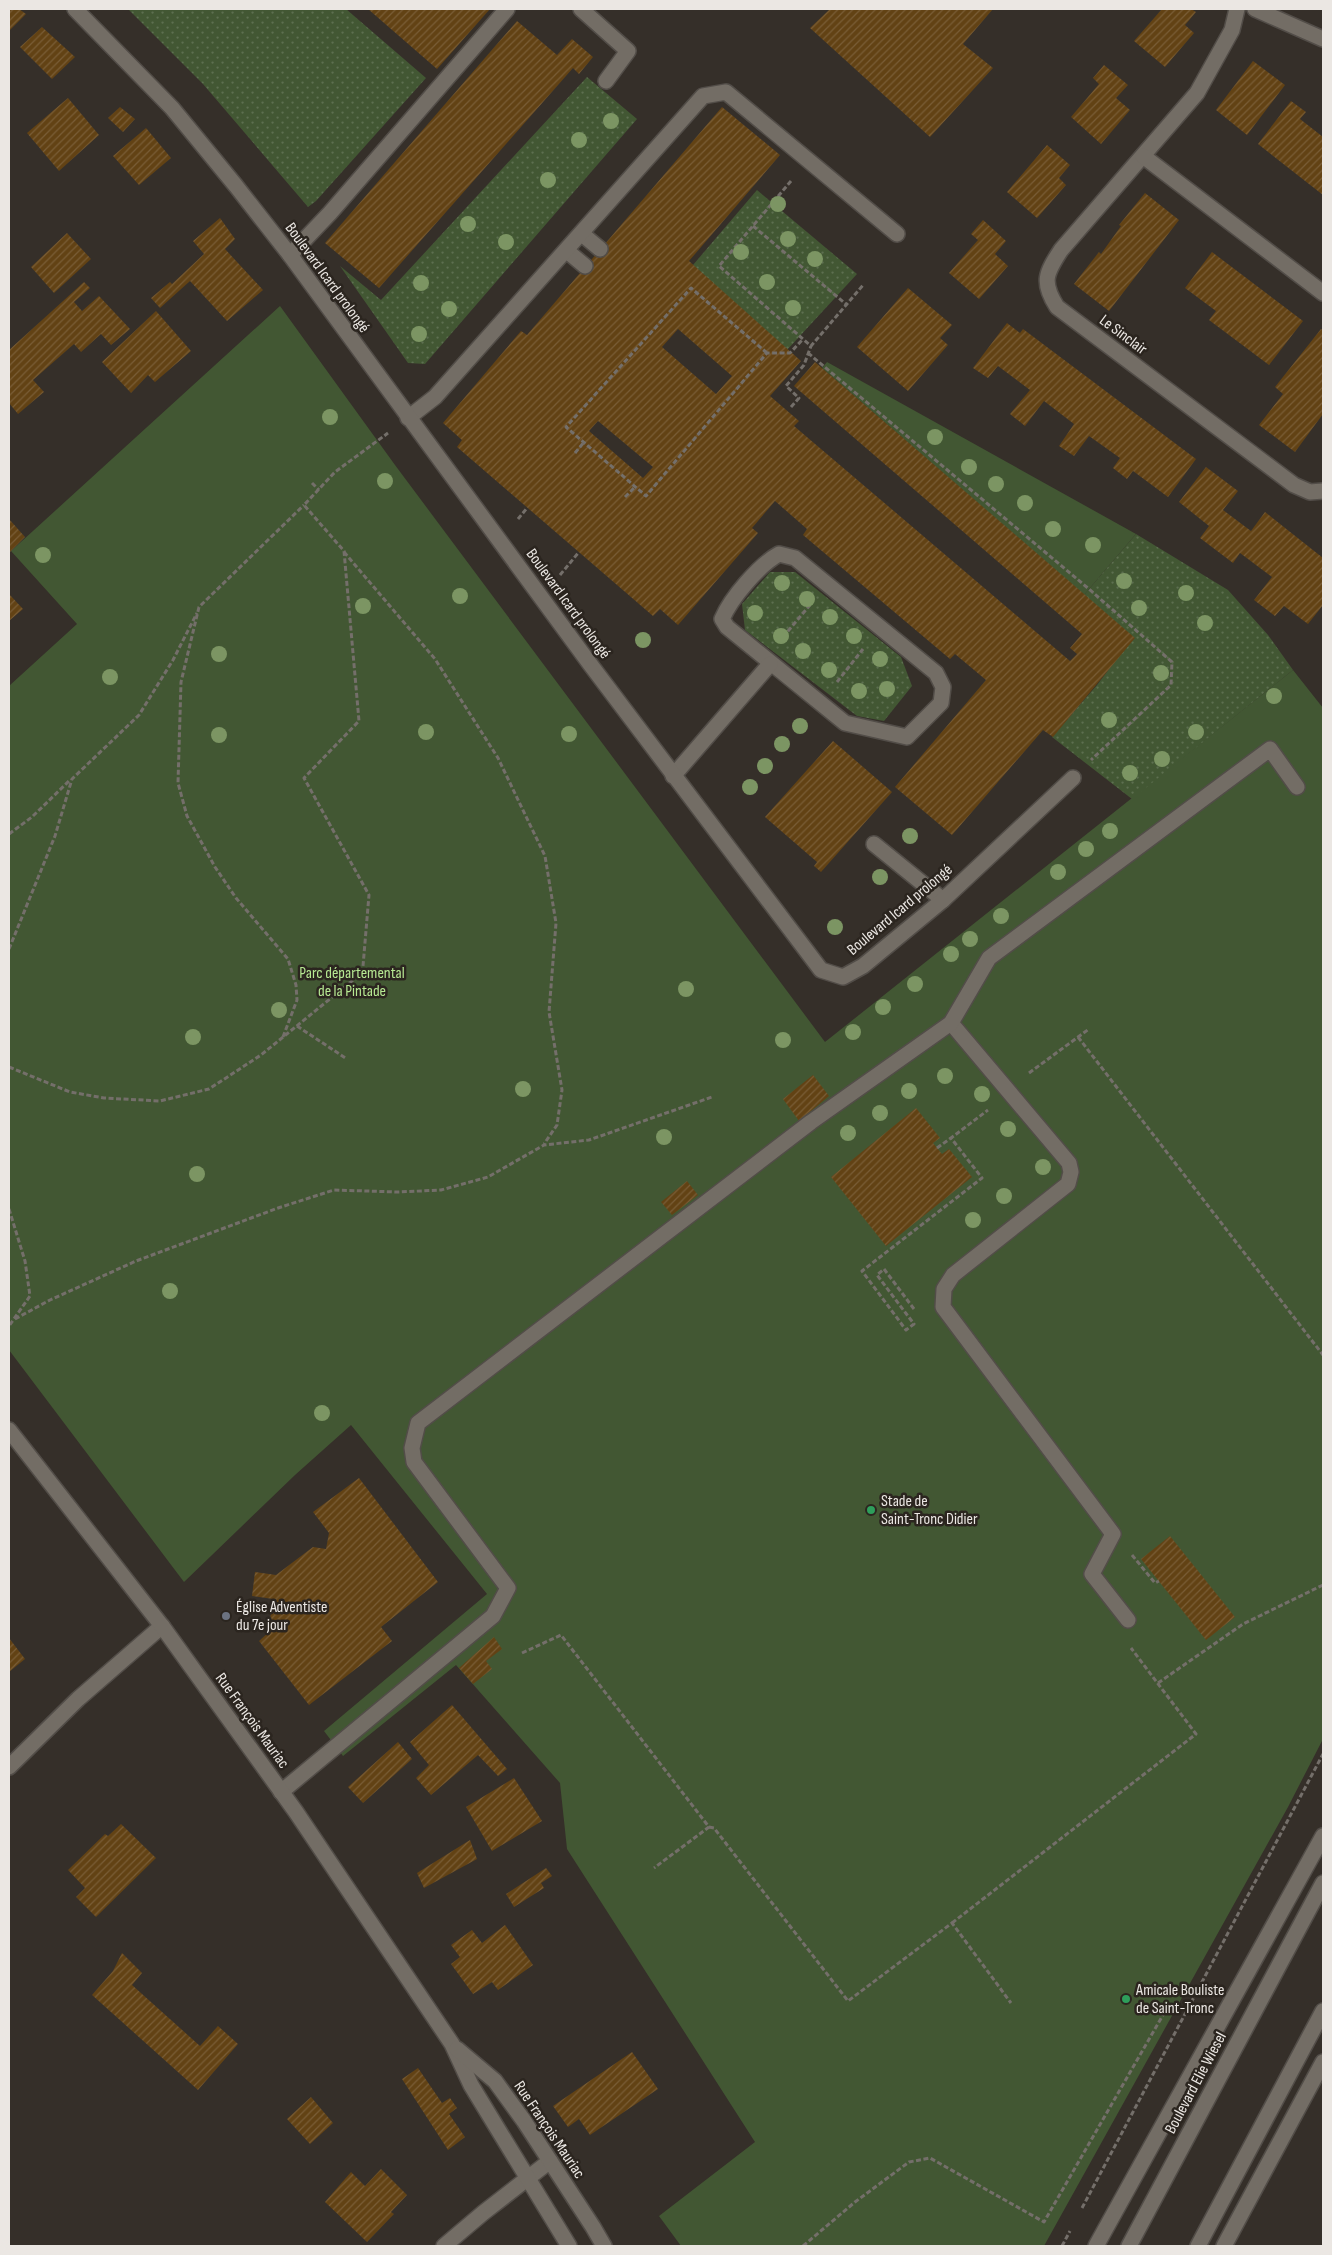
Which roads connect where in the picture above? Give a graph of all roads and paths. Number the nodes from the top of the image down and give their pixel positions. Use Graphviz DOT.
graph roads {
  1 [pos="75,9"];
  2 [pos="507,9"];
  3 [pos="581,9"];
  4 [pos="1237,9"];
  5 [pos="1255,9"];
  6 [pos="1323,39"];
  7 [pos="606,81"];
  8 [pos="1143,156"];
  9 [pos="807,161"];
  10 [pos="753,226"];
  11 [pos="582,234"];
  12 [pos="897,234"];
  13 [pos="600,249"];
  14 [pos="567,251"];
  15 [pos="290,255"];
  16 [pos="585,266"];
  17 [pos="864,284"];
  18 [pos="1323,293"];
  19 [pos="847,305"];
  20 [pos="803,339"];
  21 [pos="811,346"];
  22 [pos="767,353"];
  23 [pos="808,354"];
  24 [pos="791,407"];
  25 [pos="408,418"];
  26 [pos="378,440"];
  27 [pos="584,442"];
  28 [pos="575,453"];
  29 [pos="312,483"];
  30 [pos="634,486"];
  31 [pos="319,490"];
  32 [pos="1323,491"];
  33 [pos="625,497"];
  34 [pos="304,505"];
  35 [pos="344,551"];
  36 [pos="828,584"];
  37 [pos="199,608"];
  38 [pos="880,627"];
  39 [pos="767,662"];
  40 [pos="820,703"];
  41 [pos="673,776"];
  42 [pos="1073,778"];
  43 [pos="72,779"];
  44 [pos="1297,787"];
  45 [pos="9,834"];
  46 [pos="874,844"];
  47 [pos="943,900"];
  48 [pos="9,949"];
  49 [pos="950,1023"];
  50 [pos="296,1026"];
  51 [pos="1089,1029"];
  52 [pos="282,1037"];
  53 [pos="1078,1037"];
  54 [pos="348,1059"];
  55 [pos="9,1067"];
  56 [pos="1027,1074"];
  57 [pos="1010,1093"];
  58 [pos="712,1098"];
  59 [pos="950,1138"];
  60 [pos="544,1145"];
  61 [pos="937,1148"];
  62 [pos="9,1209"];
  63 [pos="943,1307"];
  64 [pos="15,1320"];
  65 [pos="9,1326"];
  66 [pos="1323,1354"];
  67 [pos="9,1430"];
  68 [pos="1138,1561"];
  69 [pos="1158,1580"];
  70 [pos="1323,1585"];
  71 [pos="1128,1620"];
  72 [pos="162,1626"];
  73 [pos="522,1654"];
  74 [pos="1158,1683"];
  75 [pos="1323,1754"];
  76 [pos="9,1767"];
  77 [pos="281,1792"];
  78 [pos="709,1827"];
  79 [pos="1323,1836"];
  80 [pos="654,1868"];
  81 [pos="1323,1883"];
  82 [pos="952,1923"];
  83 [pos="1011,2003"];
  84 [pos="1167,2008"];
  85 [pos="1323,2011"];
  86 [pos="452,2044"];
  87 [pos="1323,2062"];
  88 [pos="550,2161"];
  89 [pos="528,2178"];
  90 [pos="1080,2212"];
  91 [pos="1071,2229"];
  92 [pos="444,2246"];
  93 [pos="569,2246"];
  94 [pos="604,2246"];
  95 [pos="803,2246"];
  96 [pos="1062,2246"];
  97 [pos="1096,2246"];
  98 [pos="1129,2246"];
  99 [pos="1198,2246"];
  100 [pos="1224,2246"];
  1 -- 15 [label="street, Boulevard Icard prolongé"];
  2 -- 15 [label="street"];
  3 -- 7 [label="street"];
  4 -- 8 [label="street, Le Sinclair"];
  5 -- 6 [label="street"];
  8 -- 18 [label="street"];
  8 -- 32 [label="street, Le Sinclair"];
  9 -- 10 [label="path"];
  9 -- 11 [label="street"];
  9 -- 12 [label="street"];
  10 -- 19 [label="path"];
  10 -- 20 [label="path"];
  11 -- 13 [label="street"];
  11 -- 14 [label="street"];
  14 -- 16 [label="street"];
  14 -- 25 [label="street"];
  15 -- 25 [label="street, Boulevard Icard prolongé"];
  17 -- 19 [label="path"];
  19 -- 21 [label="path"];
  20 -- 21 [label="path"];
  20 -- 22 [label="path"];
  21 -- 23 [label="path"];
  22 -- 27 [label="path"];
  22 -- 30 [label="path"];
  23 -- 24 [label="path"];
  23 -- 42 [label="path"];
  25 -- 41 [label="street, Boulevard Icard prolongé"];
  26 -- 31 [label="path"];
  27 -- 28 [label="path"];
  27 -- 30 [label="path"];
  29 -- 31 [label="path"];
  30 -- 33 [label="path"];
  31 -- 34 [label="path"];
  34 -- 35 [label="path"];
  34 -- 37 [label="path"];
  35 -- 50 [label="path"];
  35 -- 60 [label="path"];
  36 -- 38 [label="street"];
  36 -- 39 [label="path"];
  36 -- 39 [label="street"];
  37 -- 43 [label="path"];
  37 -- 52 [label="path"];
  38 -- 40 [label="path"];
  38 -- 40 [label="street"];
  39 -- 40 [label="street"];
  39 -- 41 [label="street"];
  41 -- 47 [label="street, Boulevard Icard prolongé"];
  42 -- 47 [label="street, Boulevard Icard prolongé"];
  43 -- 45 [label="path"];
  43 -- 48 [label="path"];
  44 -- 49 [label="street"];
  46 -- 47 [label="street"];
  49 -- 57 [label="street"];
  49 -- 77 [label="street"];
  50 -- 52 [label="path"];
  50 -- 54 [label="path"];
  51 -- 53 [label="path"];
  52 -- 55 [label="path"];
  53 -- 56 [label="path"];
  53 -- 66 [label="path"];
  57 -- 59 [label="path"];
  57 -- 63 [label="street"];
  58 -- 60 [label="path"];
  59 -- 61 [label="path"];
  59 -- 63 [label="path"];
  60 -- 64 [label="path"];
  62 -- 64 [label="path"];
  63 -- 71 [label="street"];
  64 -- 65 [label="path"];
  67 -- 72 [label="street, Rue François Mauriac"];
  68 -- 69 [label="path"];
  70 -- 74 [label="path"];
  71 -- 74 [label="path"];
  72 -- 76 [label="street"];
  72 -- 77 [label="street, Rue François Mauriac"];
  73 -- 78 [label="path"];
  74 -- 82 [label="path"];
  75 -- 90 [label="path"];
  77 -- 86 [label="street, Rue François Mauriac"];
  78 -- 80 [label="path"];
  78 -- 82 [label="path"];
  79 -- 97 [label="street"];
  81 -- 98 [label="street, Boulevard Elie Wiesel"];
  82 -- 83 [label="path"];
  84 -- 95 [label="path"];
  85 -- 99 [label="street"];
  86 -- 88 [label="street, Rue François Mauriac"];
  86 -- 89 [label="street, Rue François Mauriac"];
  87 -- 100 [label="street"];
  88 -- 89 [label="street"];
  88 -- 94 [label="street, Rue François Mauriac"];
  89 -- 92 [label="street"];
  89 -- 93 [label="street, Rue François Mauriac"];
  91 -- 96 [label="path"];
}
